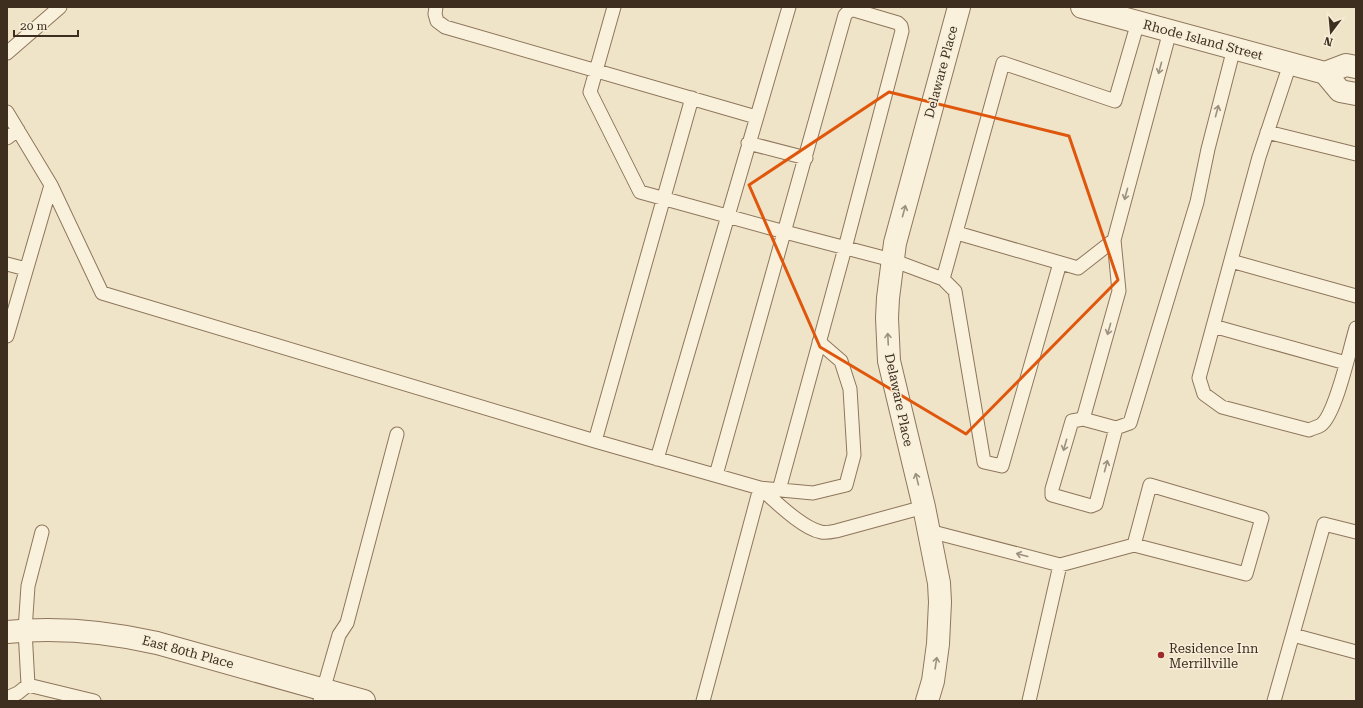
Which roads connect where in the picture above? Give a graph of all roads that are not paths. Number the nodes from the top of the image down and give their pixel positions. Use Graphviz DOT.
graph roads {
  1 [pos="60,7"];
  2 [pos="436,7"];
  3 [pos="614,7"];
  4 [pos="789,7"];
  5 [pos="958,7"];
  6 [pos="1082,7"];
  7 [pos="1138,22"];
  8 [pos="1170,31"];
  9 [pos="1234,48"];
  10 [pos="7,53"];
  11 [pos="1290,64"];
  12 [pos="1356,67"];
  13 [pos="596,70"];
  14 [pos="1324,73"];
  15 [pos="1356,94"];
  16 [pos="692,98"];
  17 [pos="7,112"];
  18 [pos="756,117"];
  19 [pos="1267,132"];
  20 [pos="12,134"];
  21 [pos="748,143"];
  22 [pos="1356,154"];
  23 [pos="806,158"];
  24 [pos="51,185"];
  25 [pos="663,199"];
  26 [pos="728,216"];
  27 [pos="785,232"];
  28 [pos="957,234"];
  29 [pos="1114,240"];
  30 [pos="845,248"];
  31 [pos="892,260"];
  32 [pos="1231,261"];
  33 [pos="1060,263"];
  34 [pos="7,264"];
  35 [pos="26,269"];
  36 [pos="943,279"];
  37 [pos="1356,296"];
  38 [pos="1213,326"];
  39 [pos="1356,328"];
  40 [pos="7,336"];
  41 [pos="819,342"];
  42 [pos="1346,363"];
  43 [pos="1083,418"];
  44 [pos="1116,428"];
  45 [pos="398,434"];
  46 [pos="594,441"];
  47 [pos="657,459"];
  48 [pos="716,475"];
  49 [pos="760,488"];
  50 [pos="779,490"];
  51 [pos="924,507"];
  52 [pos="929,531"];
  53 [pos="42,532"];
  54 [pos="1356,532"];
  55 [pos="1134,545"];
  56 [pos="1060,565"];
  57 [pos="16,631"];
  58 [pos="1293,635"];
  59 [pos="1356,652"];
  60 [pos="28,685"];
  61 [pos="321,695"];
  62 [pos="7,698"];
  63 [pos="94,701"];
  64 [pos="364,701"];
  65 [pos="703,701"];
  66 [pos="927,701"];
  67 [pos="1029,701"];
  68 [pos="1274,701"];
  1 -- 10 [label="lane"];
  2 -- 13 [label="lane"];
  3 -- 13 [label="lane"];
  4 -- 18 [label="lane"];
  31 -- 5 [label="street, Delaware Place, one-way"];
  6 -- 7 [label="street, Rhode Island Street"];
  7 -- 8 [label="street, Rhode Island Street"];
  7 -- 28 [label="lane"];
  8 -- 9 [label="street, Rhode Island Street"];
  8 -- 29 [label="lane, one-way"];
  9 -- 11 [label="street, Rhode Island Street"];
  44 -- 9 [label="lane, one-way"];
  11 -- 14 [label="street, Rhode Island Street"];
  11 -- 19 [label="lane"];
  12 -- 14 [label="street"];
  13 -- 16 [label="lane"];
  13 -- 25 [label="lane"];
  14 -- 15 [label="street"];
  16 -- 18 [label="lane"];
  16 -- 25 [label="lane"];
  17 -- 20 [label="lane"];
  18 -- 21 [label="lane"];
  19 -- 22 [label="lane"];
  19 -- 32 [label="lane"];
  20 -- 24 [label="lane"];
  21 -- 23 [label="lane"];
  21 -- 26 [label="lane"];
  23 -- 27 [label="lane"];
  23 -- 30 [label="lane"];
  24 -- 35 [label="lane"];
  24 -- 46 [label="lane"];
  25 -- 26 [label="lane"];
  25 -- 46 [label="lane"];
  26 -- 27 [label="lane"];
  26 -- 47 [label="lane"];
  27 -- 30 [label="lane"];
  27 -- 48 [label="lane"];
  28 -- 33 [label="lane"];
  28 -- 36 [label="lane"];
  29 -- 33 [label="lane"];
  29 -- 43 [label="lane, one-way"];
  30 -- 31 [label="lane"];
  30 -- 41 [label="lane"];
  31 -- 36 [label="lane"];
  51 -- 31 [label="street, Delaware Place, one-way"];
  32 -- 37 [label="lane"];
  32 -- 38 [label="lane"];
  33 -- 36 [label="lane"];
  34 -- 35 [label="lane"];
  35 -- 40 [label="lane"];
  38 -- 42 [label="lane"];
  38 -- 42 [label="lane"];
  39 -- 42 [label="lane"];
  41 -- 50 [label="lane"];
  41 -- 50 [label="lane"];
  43 -- 44 [label="lane"];
  43 -- 44 [label="lane, one-way"];
  45 -- 61 [label="lane"];
  46 -- 47 [label="lane"];
  47 -- 48 [label="lane"];
  48 -- 49 [label="lane"];
  49 -- 50 [label="lane"];
  49 -- 51 [label="lane"];
  49 -- 65 [label="lane"];
  51 -- 52 [label="street, Delaware Place"];
  56 -- 52 [label="lane, one-way"];
  66 -- 52 [label="street, Delaware Place, one-way"];
  53 -- 57 [label="lane"];
  54 -- 58 [label="lane"];
  55 -- 55 [label="lane"];
  55 -- 56 [label="lane"];
  56 -- 67 [label="lane"];
  57 -- 60 [label="lane"];
  57 -- 61 [label="street, East 80th Place"];
  58 -- 59 [label="lane"];
  58 -- 68 [label="lane"];
  60 -- 62 [label="lane"];
  60 -- 63 [label="lane"];
  61 -- 64 [label="street, East 80th Place"];
}
